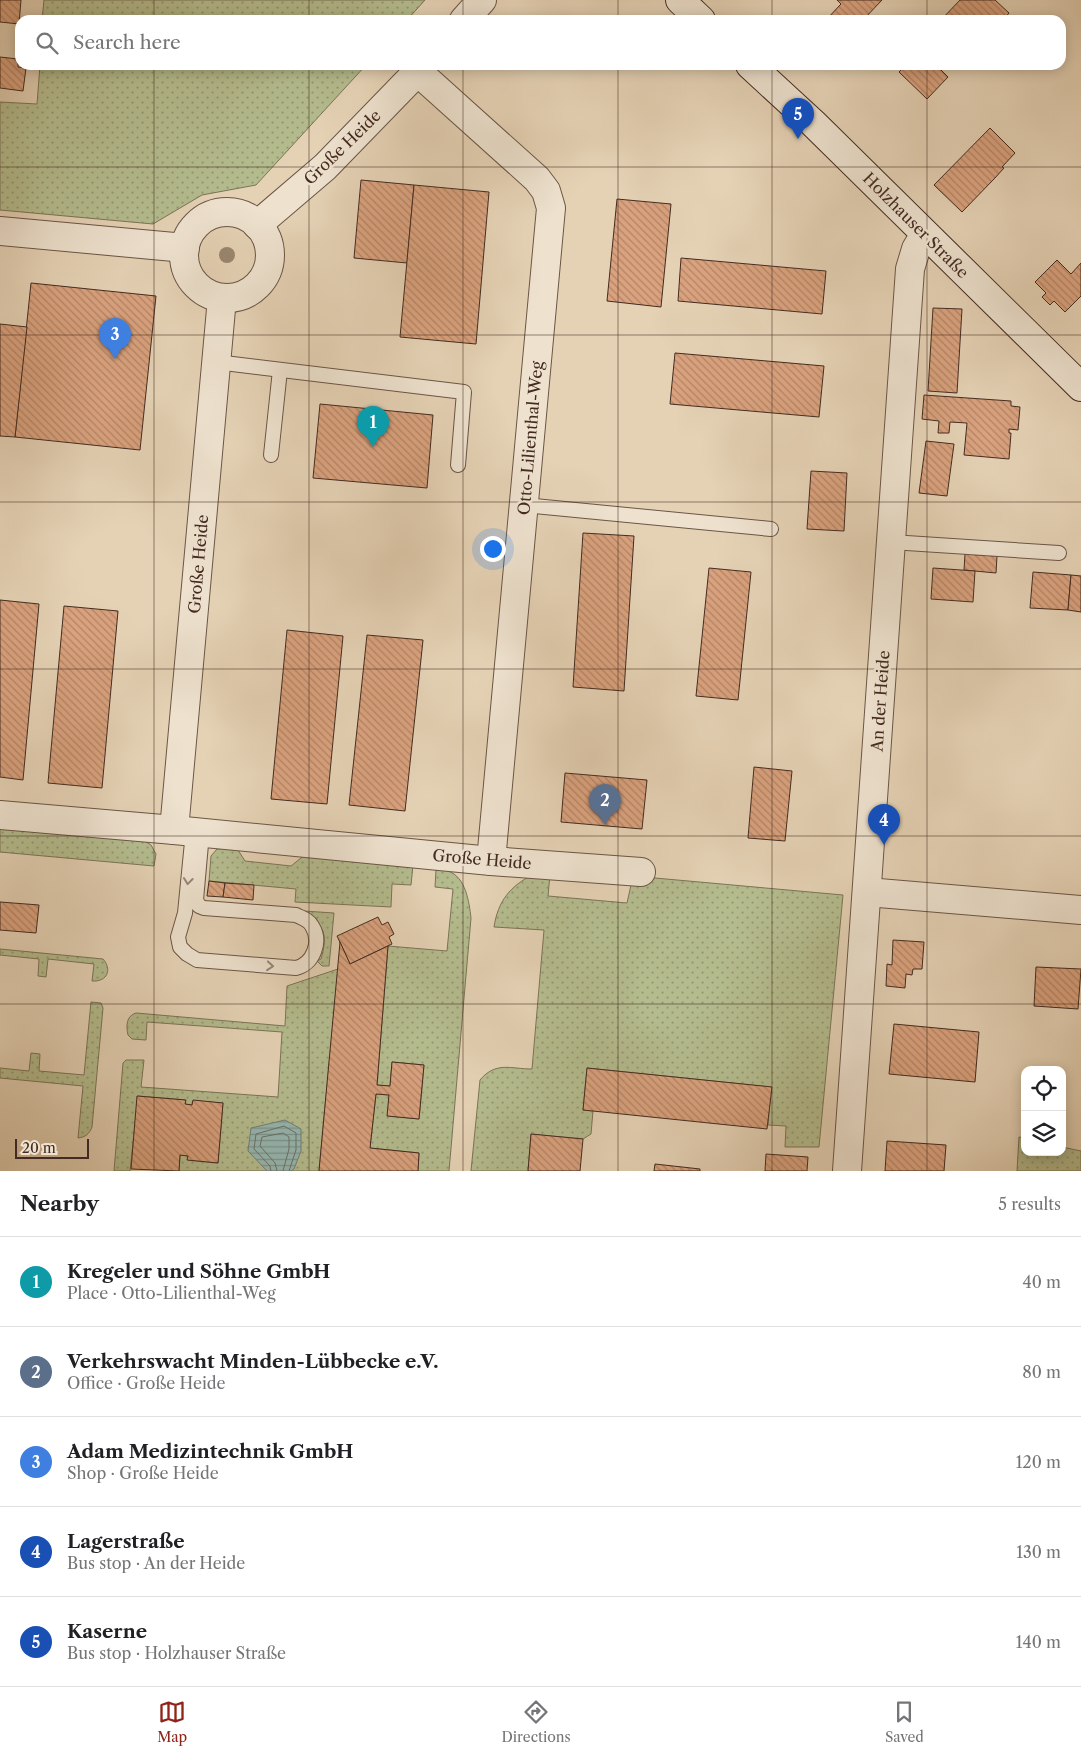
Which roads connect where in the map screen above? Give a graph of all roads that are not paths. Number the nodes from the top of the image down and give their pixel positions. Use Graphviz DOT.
graph roads {
  1 [pos="482,0"];
  2 [pos="680,0"];
  3 [pos="468,15"];
  4 [pos="696,15"];
  5 [pos="419,70"];
  6 [pos="423,70"];
  7 [pos="755,70"];
  8 [pos="257,225"];
  9 [pos="0,231"];
  10 [pos="925,234"];
  11 [pos="184,248"];
  12 [pos="222,298"];
  13 [pos="216,362"];
  14 [pos="280,370"];
  15 [pos="1081,387"];
  16 [pos="271,455"];
  17 [pos="458,465"];
  18 [pos="524,505"];
  19 [pos="771,529"];
  20 [pos="891,542"];
  21 [pos="1059,553"];
  22 [pos="0,815"];
  23 [pos="190,832"];
  24 [pos="491,861"];
  25 [pos="640,872"];
  26 [pos="867,892"];
  27 [pos="1081,910"];
  28 [pos="847,1171"];
  1 -- 3 [label="street"];
  2 -- 4 [label="street"];
  5 -- 8 [label="street, Große Heide"];
  6 -- 18 [label="street, Otto-Lilienthal-Weg"];
  7 -- 10 [label="street, Holzhauser Straße"];
  8 -- 11 [label="street"];
  8 -- 12 [label="street"];
  9 -- 11 [label="street"];
  10 -- 15 [label="street, Holzhauser Straße"];
  10 -- 20 [label="street, An der Heide"];
  11 -- 12 [label="street"];
  12 -- 13 [label="street, Große Heide"];
  13 -- 14 [label="lane"];
  13 -- 23 [label="street, Große Heide"];
  14 -- 16 [label="lane"];
  14 -- 17 [label="lane"];
  18 -- 19 [label="lane"];
  18 -- 24 [label="street, Otto-Lilienthal-Weg"];
  20 -- 21 [label="lane"];
  20 -- 26 [label="street, An der Heide"];
  22 -- 23 [label="street, Große Heide"];
  23 -- 23 [label="lane, one-way"];
  23 -- 24 [label="street, Große Heide"];
  24 -- 25 [label="street, Große Heide"];
  26 -- 27 [label="street"];
  26 -- 28 [label="street, An der Heide"];
}
